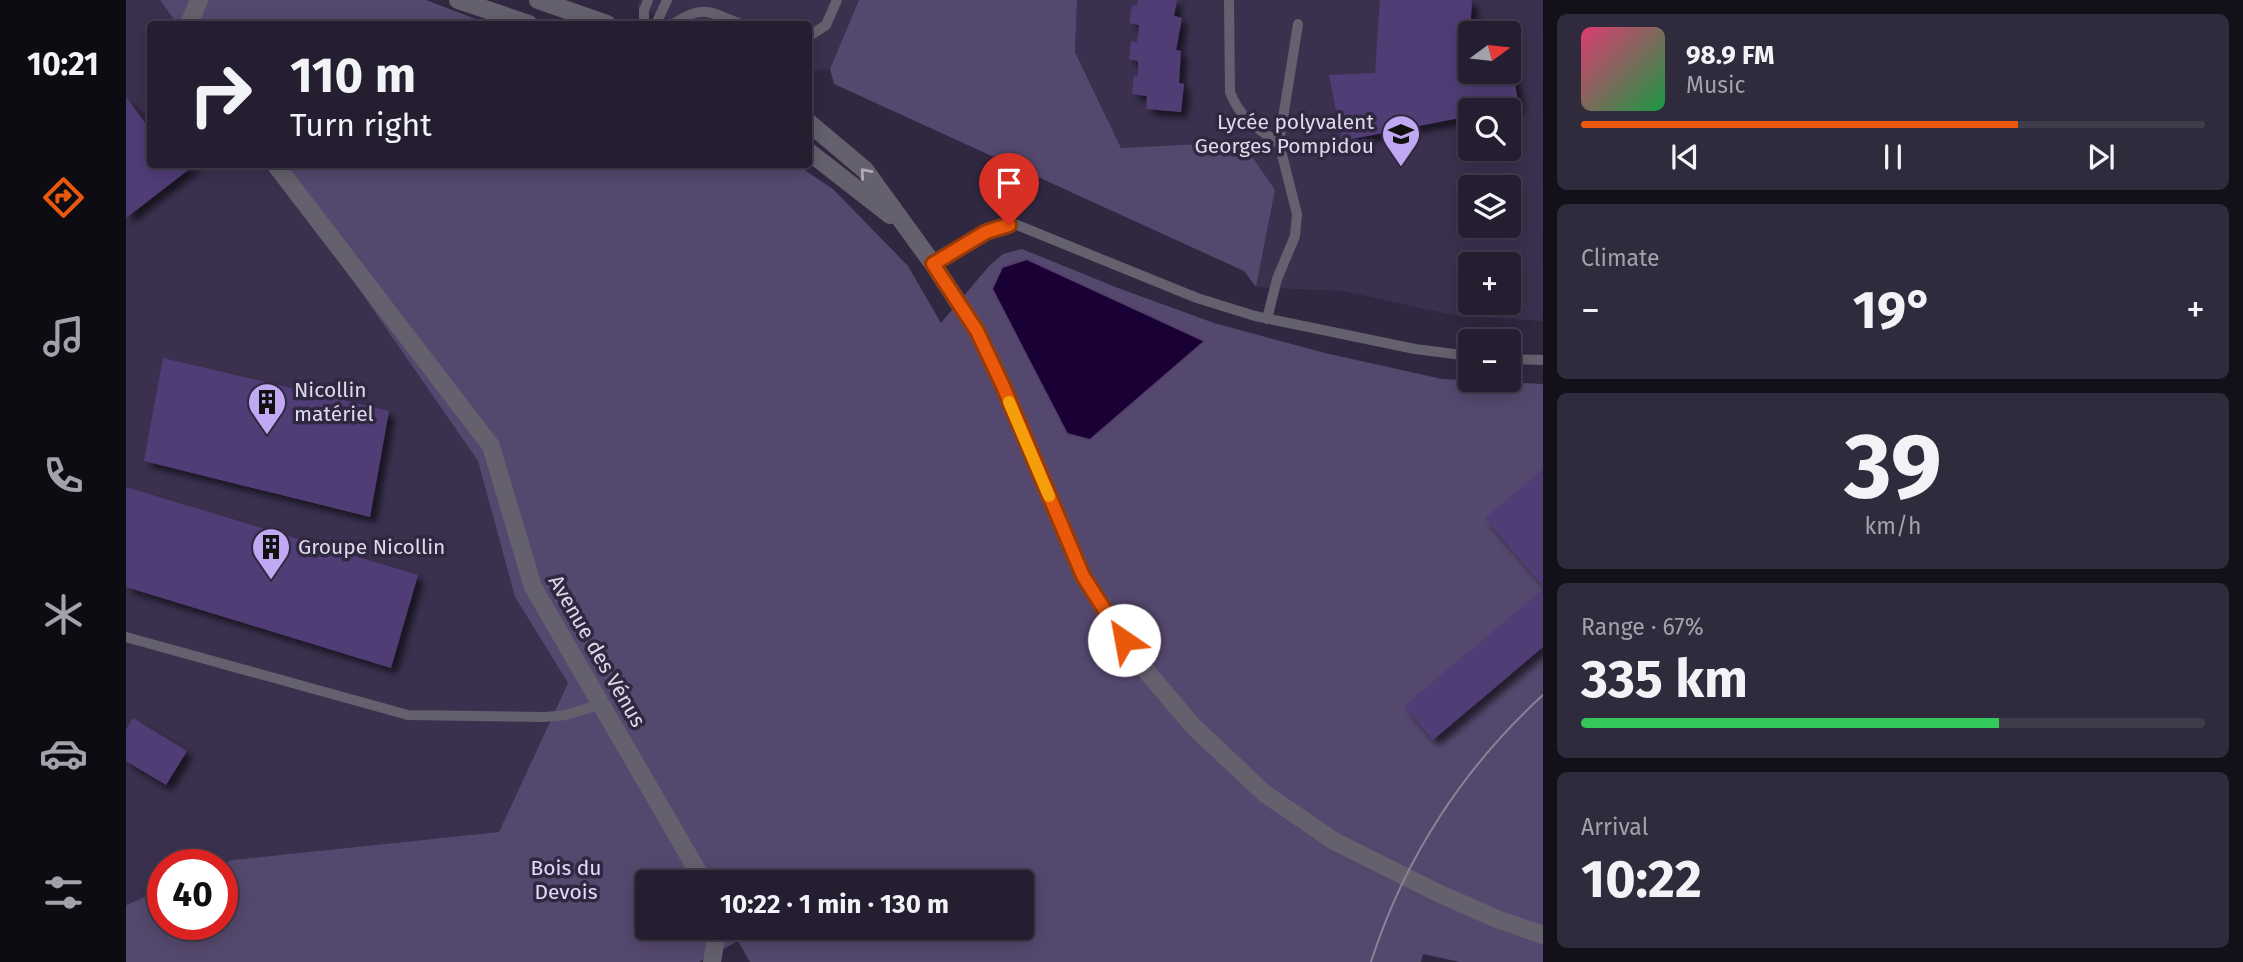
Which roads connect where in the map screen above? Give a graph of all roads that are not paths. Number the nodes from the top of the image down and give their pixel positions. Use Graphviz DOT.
graph roads {
  1 [pos="199,0"];
  2 [pos="458,0"];
  3 [pos="538,0"];
  4 [pos="648,0"];
  5 [pos="667,0"];
  6 [pos="837,0"];
  7 [pos="1229,0"];
  8 [pos="190,21"];
  9 [pos="520,21"];
  10 [pos="598,21"];
  11 [pos="644,21"];
  12 [pos="657,21"];
  13 [pos="678,21"];
  14 [pos="733,21"];
  15 [pos="1298,24"];
  16 [pos="812,34"];
  17 [pos="812,125"];
  18 [pos="1279,143"];
  19 [pos="812,154"];
  20 [pos="278,168"];
  21 [pos="906,228"];
  22 [pos="933,264"];
  23 [pos="1268,319"];
  24 [pos="1458,354"];
  25 [pos="1521,359"];
  26 [pos="1543,360"];
  27 [pos="126,637"];
  28 [pos="601,704"];
  29 [pos="697,870"];
  30 [pos="1543,935"];
  31 [pos="716,940"];
  32 [pos="712,962"];
  1 -- 8 [label="street"];
  2 -- 9 [label="street"];
  3 -- 10 [label="street"];
  4 -- 11 [label="lane"];
  5 -- 12 [label="lane"];
  6 -- 16 [label="lane"];
  7 -- 18 [label="lane"];
  13 -- 14 [label="lane"];
  15 -- 18 [label="lane"];
  21 -- 17 [label="street, one-way"];
  18 -- 23 [label="lane"];
  19 -- 21 [label="street"];
  20 -- 28 [label="street, Avenue des Vénus"];
  21 -- 22 [label="street"];
  22 -- 23 [label="lane"];
  22 -- 30 [label="street"];
  23 -- 24 [label="lane"];
  25 -- 26 [label="lane"];
  27 -- 28 [label="lane"];
  28 -- 29 [label="street, Avenue des Vénus"];
  31 -- 32 [label="street"];
}
